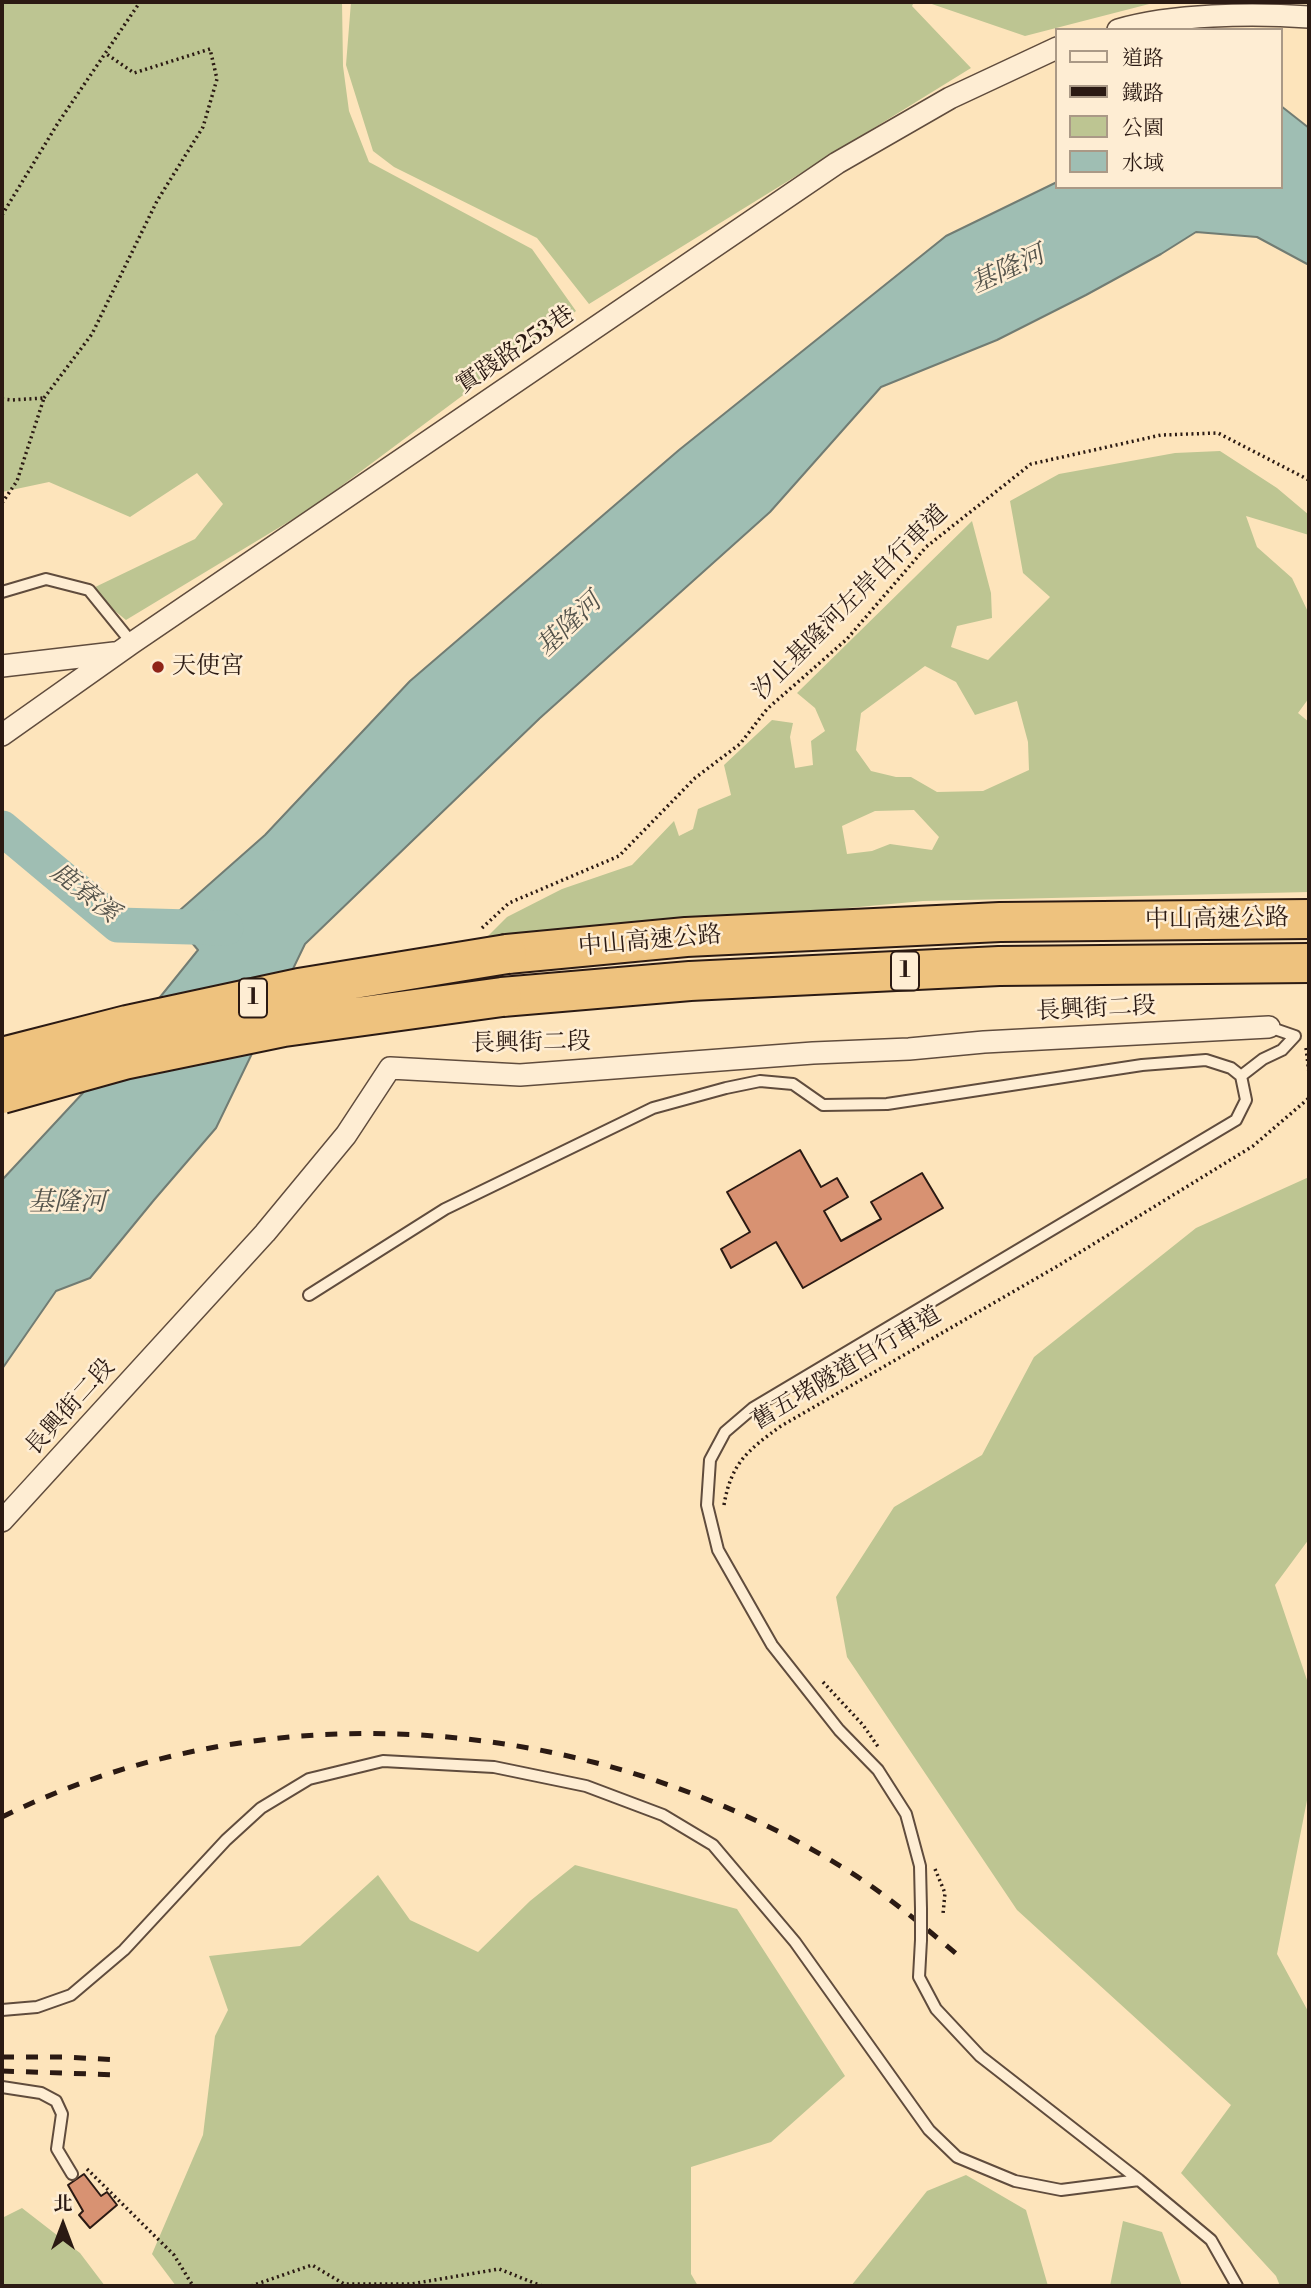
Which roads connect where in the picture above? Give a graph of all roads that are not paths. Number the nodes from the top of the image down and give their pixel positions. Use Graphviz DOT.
graph roads {
  1 [pos="1309,17"];
  2 [pos="1125,28"];
  3 [pos="1056,48"];
  4 [pos="2,592"];
  5 [pos="125,648"];
  6 [pos="54,660"];
  7 [pos="2,666"];
  8 [pos="60,694"];
  9 [pos="2,735"];
  10 [pos="1309,919"];
  11 [pos="1309,963"];
  12 [pos="1269,1027"];
  13 [pos="2,1057"];
  14 [pos="1241,1076"];
  15 [pos="2,1094"];
  16 [pos="309,1295"];
  17 [pos="2,1521"];
  18 [pos="2,2010"];
  19 [pos="2,2087"];
  20 [pos="72,2174"];
  21 [pos="1139,2180"];
  22 [pos="1237,2286"];
  1 -- 2 [label="street"];
  3 -- 5 [label="street, 實踐路253巷"];
  4 -- 5 [label="lane"];
  5 -- 6 [label="street"];
  5 -- 8 [label="street, 實踐路253巷"];
  6 -- 7 [label="street"];
  6 -- 8 [label="street"];
  8 -- 9 [label="street, 實踐路253巷"];
  10 -- 13 [label="highway, 中山高速公路 / 1, bridge"];
  11 -- 15 [label="highway, 中山高速公路 / 1, bridge"];
  12 -- 14 [label="lane"];
  12 -- 17 [label="street, 長興街二段"];
  14 -- 16 [label="lane"];
  14 -- 21 [label="lane, bridge"];
  18 -- 21 [label="lane"];
  19 -- 20 [label="lane"];
  21 -- 22 [label="lane"];
}
